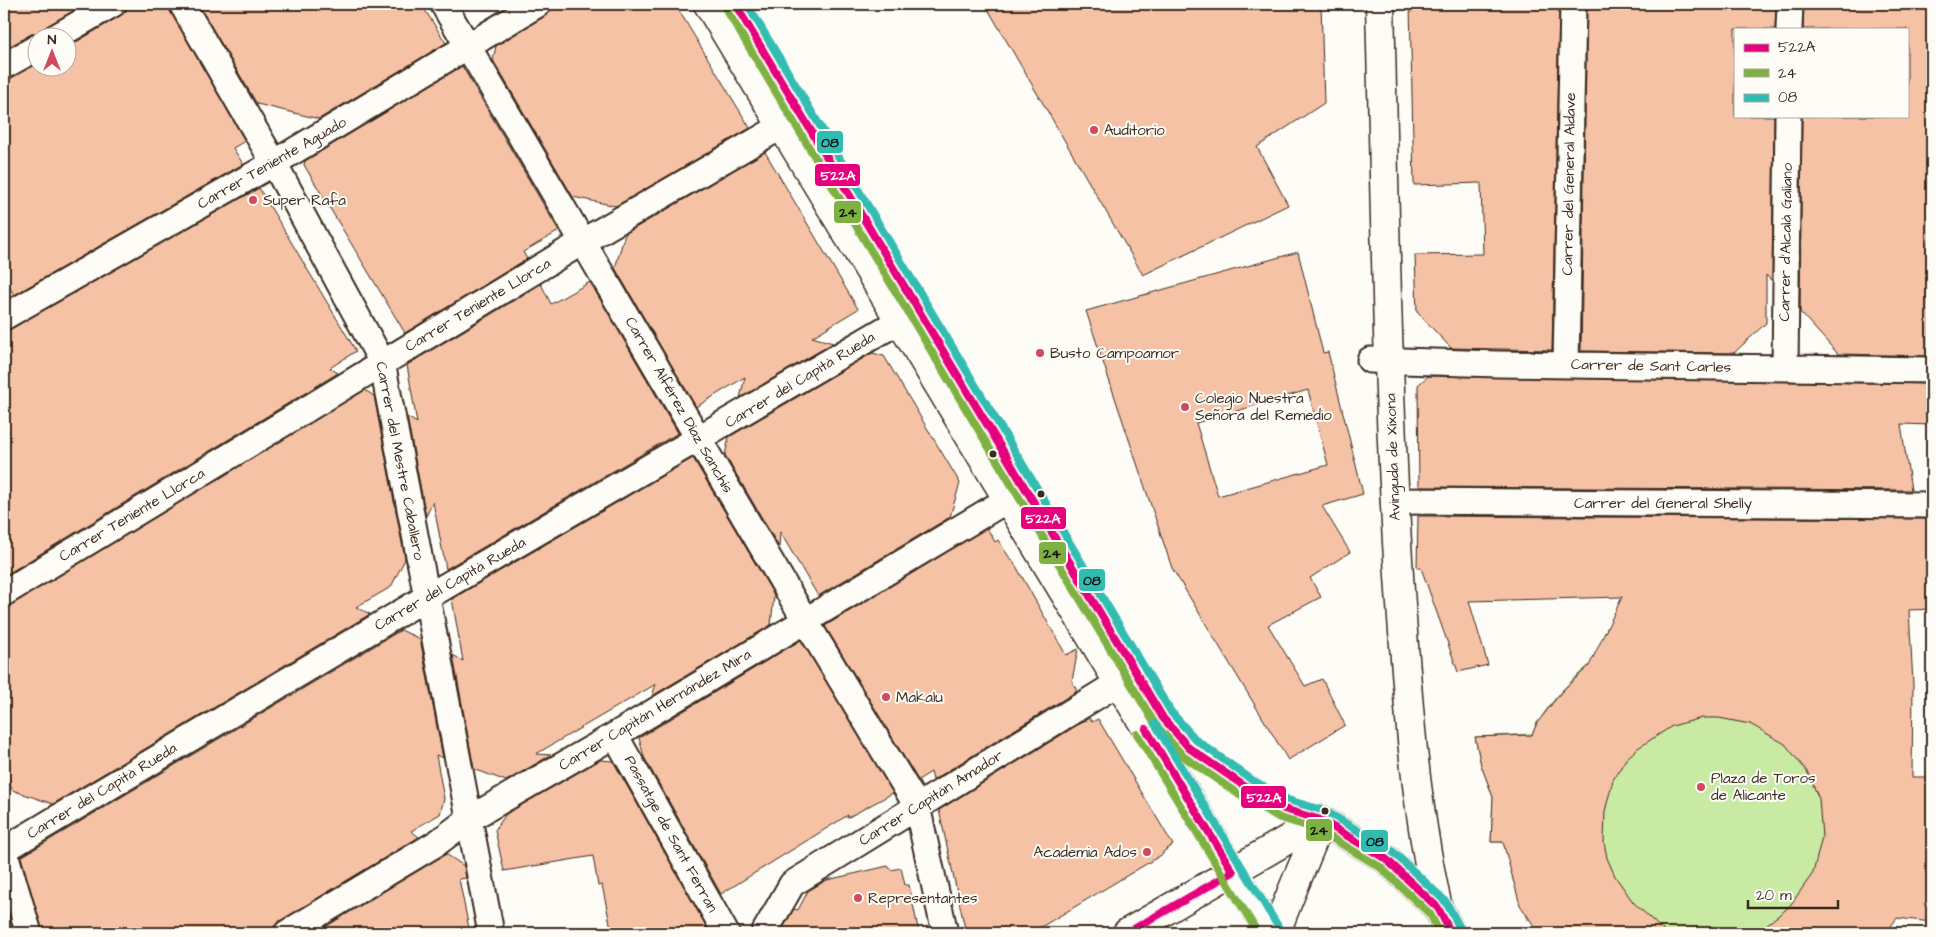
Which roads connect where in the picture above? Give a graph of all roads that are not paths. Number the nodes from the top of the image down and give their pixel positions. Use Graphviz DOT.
graph roads {
  1 [pos="113,4"];
  2 [pos="182,4"];
  3 [pos="443,4"];
  4 [pos="538,4"];
  5 [pos="708,4"];
  6 [pos="1380,4"];
  7 [pos="1573,4"];
  8 [pos="1790,4"];
  9 [pos="71,28"];
  10 [pos="1790,28"];
  11 [pos="468,47"];
  12 [pos="28,53"];
  13 [pos="4,66"];
  14 [pos="1788,118"];
  15 [pos="791,120"];
  16 [pos="274,163"];
  17 [pos="582,242"];
  18 [pos="4,317"];
  19 [pos="899,322"];
  20 [pos="1380,360"];
  21 [pos="382,362"];
  22 [pos="1566,365"];
  23 [pos="1785,368"];
  24 [pos="1932,370"];
  25 [pos="699,440"];
  26 [pos="1016,493"];
  27 [pos="1394,500"];
  28 [pos="1932,505"];
  29 [pos="4,593"];
  30 [pos="427,597"];
  31 [pos="805,620"];
  32 [pos="1118,683"];
  33 [pos="615,735"];
  34 [pos="917,806"];
  35 [pos="469,819"];
  36 [pos="1321,820"];
  37 [pos="1361,845"];
  38 [pos="4,850"];
  39 [pos="1307,858"];
  40 [pos="1233,872"];
  41 [pos="1438,908"];
  42 [pos="29,933"];
  43 [pos="287,933"];
  44 [pos="491,933"];
  45 [pos="726,933"];
  46 [pos="764,933"];
  47 [pos="945,933"];
  48 [pos="1126,933"];
  49 [pos="1270,933"];
  50 [pos="1276,933"];
  51 [pos="1451,933"];
  1 -- 9 [label="street"];
  2 -- 16 [label="street, Carrer del Mestre Caballero"];
  3 -- 11 [label="street, Carrer Alférez Díaz Sanchís"];
  4 -- 11 [label="street, Carrer Teniente Aguado"];
  5 -- 15 [label="main road"];
  6 -- 20 [label="main road, Avinguda de Xixona"];
  7 -- 22 [label="street, Carrer del General Aldave"];
  8 -- 10 [label="street"];
  11 -- 16 [label="street, Carrer Teniente Aguado"];
  11 -- 17 [label="street, Carrer Alférez Díaz Sanchís"];
  12 -- 13 [label="street"];
  14 -- 23 [label="street, Carrer d'Alcalá Galiano"];
  15 -- 17 [label="street, Carrer Teniente Llorca"];
  15 -- 19 [label="main road"];
  16 -- 18 [label="street, Carrer Teniente Aguado"];
  16 -- 21 [label="street, Carrer del Mestre Caballero"];
  17 -- 21 [label="street, Carrer Teniente Llorca"];
  17 -- 25 [label="street, Carrer Alférez Díaz Sanchís"];
  19 -- 25 [label="street, Carrer del Capità Rueda"];
  19 -- 26 [label="main road"];
  20 -- 22 [label="street, Carrer de Sant Carles"];
  20 -- 27 [label="main road, Avinguda de Xixona"];
  21 -- 29 [label="street, Carrer Teniente Llorca"];
  21 -- 30 [label="street, Carrer del Mestre Caballero"];
  22 -- 23 [label="street, Carrer de Sant Carles"];
  23 -- 24 [label="street, Carrer de Sant Carles"];
  25 -- 30 [label="street, Carrer del Capità Rueda"];
  25 -- 31 [label="street, Carrer Alférez Díaz Sanchís"];
  26 -- 31 [label="street, Carrer Capitán Hernández Mira"];
  26 -- 32 [label="main road"];
  27 -- 28 [label="street, Carrer del General Shelly"];
  27 -- 41 [label="main road, Avinguda de Xixona"];
  30 -- 35 [label="street, Carrer del Mestre Caballero"];
  30 -- 38 [label="street, Carrer del Capità Rueda"];
  31 -- 33 [label="street, Carrer Capitán Hernández Mira"];
  31 -- 34 [label="street, Carrer Alférez Díaz Sanchís"];
  32 -- 34 [label="street, Carrer Capitán Amador"];
  32 -- 40 [label="main road"];
  33 -- 35 [label="street, Carrer Capitán Hernández Mira"];
  33 -- 45 [label="street, Passatge de Sant Ferran"];
  34 -- 46 [label="street, Carrer Capitán Amador"];
  34 -- 47 [label="street, Carrer Alférez Díaz Sanchís"];
  35 -- 43 [label="street, Carrer Capitán Hernández Mira"];
  35 -- 44 [label="street, Carrer del Mestre Caballero"];
  36 -- 37 [label="main road"];
  36 -- 39 [label="main road"];
  36 -- 40 [label="main road"];
  37 -- 39 [label="main road"];
  37 -- 41 [label="main road"];
  38 -- 42 [label="street"];
  39 -- 50 [label="main road"];
  40 -- 48 [label="main road"];
  40 -- 49 [label="main road"];
  41 -- 51 [label="main road"];
}
